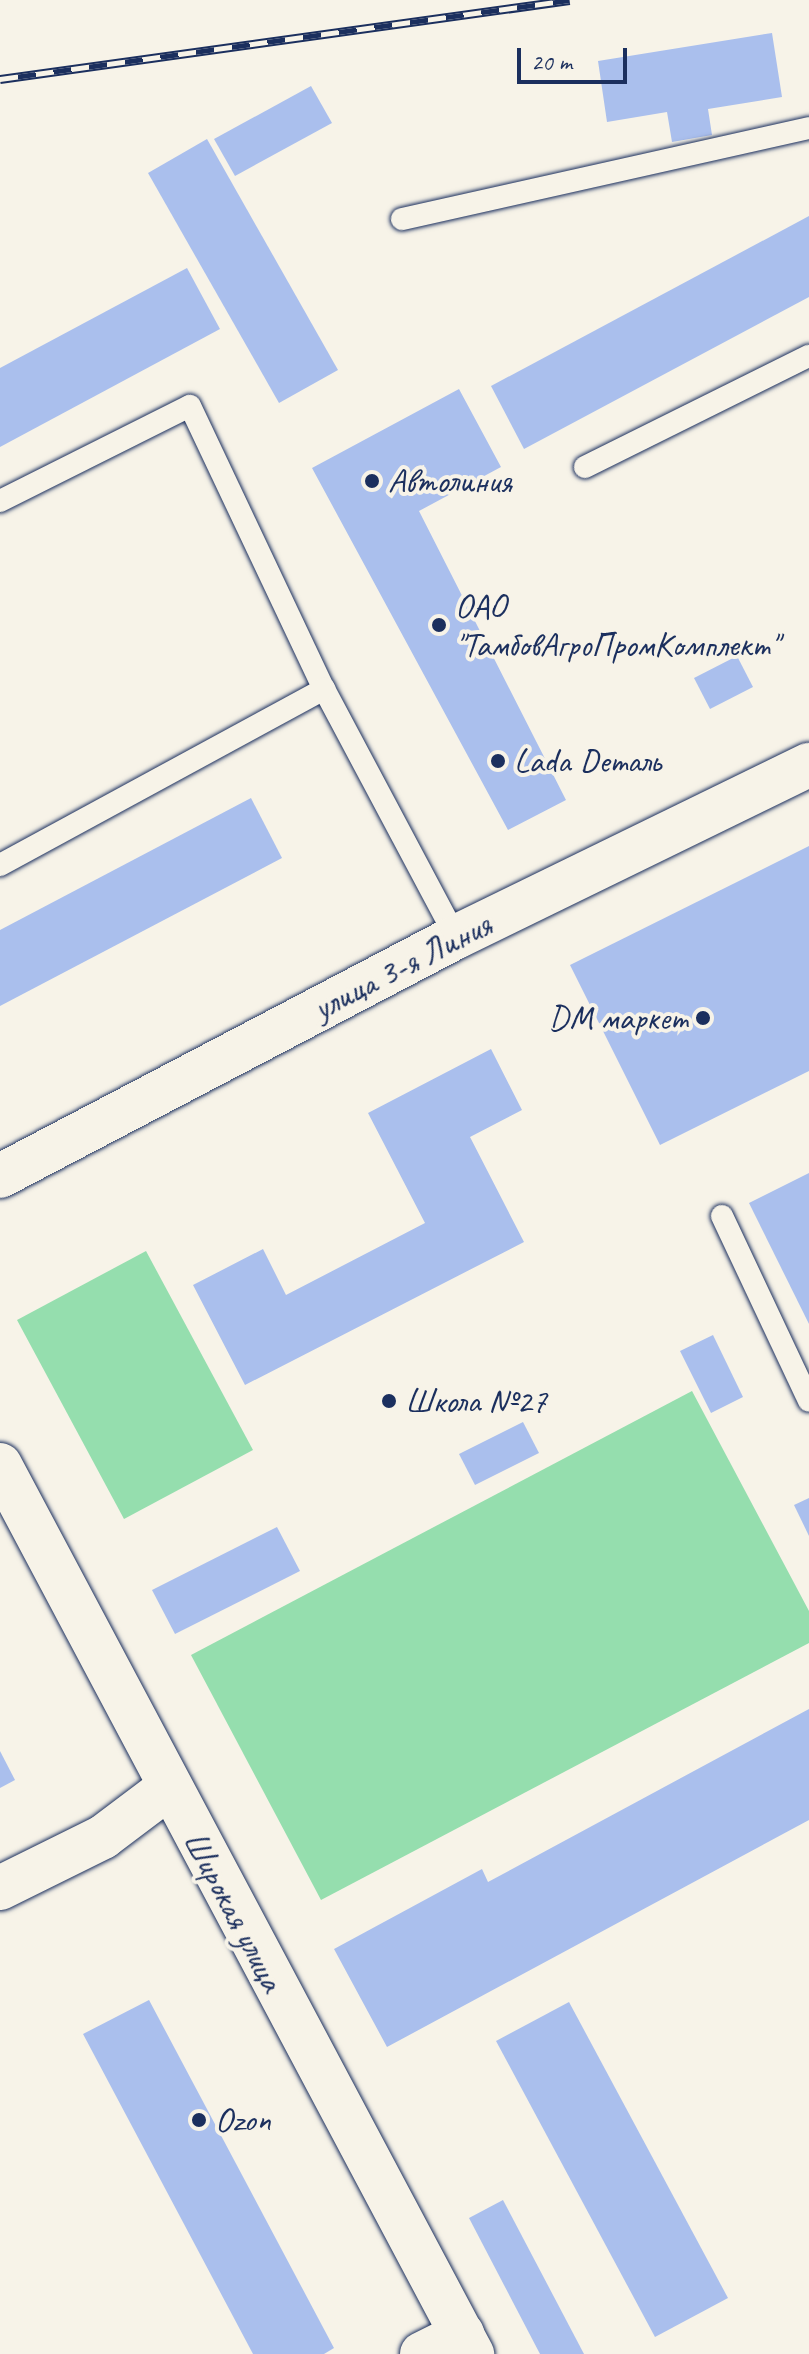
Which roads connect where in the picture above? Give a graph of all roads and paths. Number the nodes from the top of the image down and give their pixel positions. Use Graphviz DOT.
graph roads {
  1 [pos="809,128"];
  2 [pos="402,219"];
  3 [pos="809,356"];
  4 [pos="585,467"];
  5 [pos="0,501"];
  6 [pos="324,689"];
  7 [pos="809,765"];
  8 [pos="0,865"];
  9 [pos="456,937"];
  10 [pos="0,1176"];
  11 [pos="722,1216"];
  12 [pos="809,1401"];
  13 [pos="0,1465"];
  14 [pos="168,1788"];
  15 [pos="0,1888"];
  16 [pos="467,2344"];
  17 [pos="422,2354"];
  1 -- 2 [label="lane"];
  3 -- 4 [label="lane"];
  5 -- 6 [label="lane"];
  6 -- 8 [label="lane"];
  6 -- 9 [label="lane"];
  7 -- 9 [label="street, улица 3-я Линия"];
  9 -- 10 [label="street, улица 3-я Линия"];
  11 -- 12 [label="lane"];
  13 -- 14 [label="street, Широкая улица"];
  14 -- 15 [label="street"];
  14 -- 16 [label="street, Широкая улица"];
  16 -- 17 [label="street"];
}
